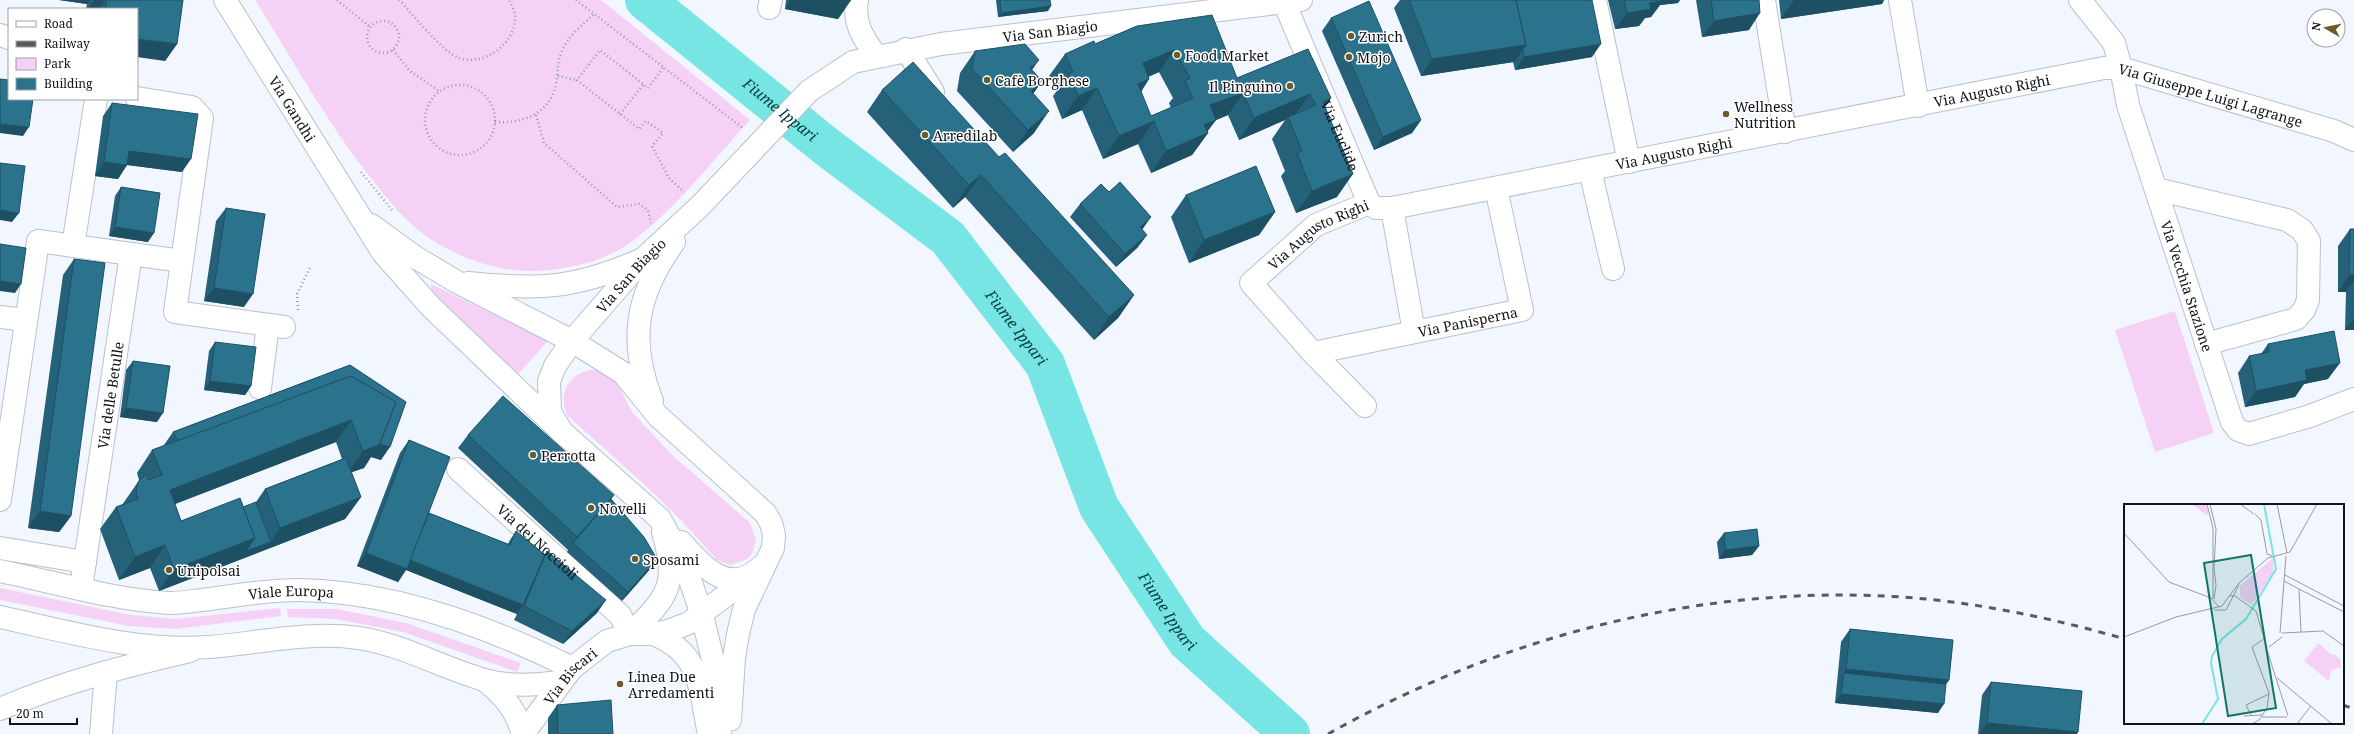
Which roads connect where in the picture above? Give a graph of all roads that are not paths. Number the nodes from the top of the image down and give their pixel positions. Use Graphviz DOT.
graph roads {
  1 [pos="225,0"];
  2 [pos="857,0"];
  3 [pos="1595,0"];
  4 [pos="1764,0"];
  5 [pos="1900,0"];
  6 [pos="1292,1"];
  7 [pos="2087,3"];
  8 [pos="906,49"];
  9 [pos="876,56"];
  10 [pos="2121,68"];
  11 [pos="138,98"];
  12 [pos="96,100"];
  13 [pos="1918,106"];
  14 [pos="945,108"];
  15 [pos="1785,132"];
  16 [pos="2354,140"];
  17 [pos="1629,162"];
  18 [pos="1590,170"];
  19 [pos="1496,188"];
  20 [pos="2156,189"];
  21 [pos="694,201"];
  22 [pos="1369,203"];
  23 [pos="1392,208"];
  24 [pos="360,217"];
  25 [pos="73,246"];
  26 [pos="131,254"];
  27 [pos="644,258"];
  28 [pos="182,261"];
  29 [pos="1613,269"];
  30 [pos="457,282"];
  31 [pos="0,317"];
  32 [pos="26,320"];
  33 [pos="1414,332"];
  34 [pos="572,341"];
  35 [pos="2206,344"];
  36 [pos="1313,353"];
  37 [pos="260,388"];
  38 [pos="2354,400"];
  39 [pos="1365,406"];
  40 [pos="7,409"];
  41 [pos="658,416"];
  42 [pos="2310,416"];
  43 [pos="2354,417"];
  44 [pos="562,432"];
  45 [pos="458,469"];
  46 [pos="0,500"];
  47 [pos="660,519"];
  48 [pos="0,548"];
  49 [pos="85,562"];
  50 [pos="760,568"];
  51 [pos="0,571"];
  52 [pos="81,588"];
  53 [pos="702,614"];
  54 [pos="0,617"];
  55 [pos="630,634"];
  56 [pos="653,634"];
  57 [pos="208,647"];
  58 [pos="106,672"];
  59 [pos="566,675"];
  60 [pos="486,680"];
  61 [pos="0,709"];
  62 [pos="101,734"];
  63 [pos="523,734"];
  64 [pos="710,734"];
  65 [pos="720,734"];
  66 [pos="729,734"];
  1 -- 24 [label="street, Via Gandhi"];
  2 -- 9 [label="street"];
  3 -- 17 [label="street"];
  4 -- 15 [label="street"];
  5 -- 13 [label="street"];
  6 -- 8 [label="street, Via San Biagio"];
  6 -- 22 [label="street, Via Euclide"];
  7 -- 10 [label="street, Via Giuseppe Luigi Lagrange"];
  8 -- 9 [label="street, Via San Biagio"];
  8 -- 14 [label="street"];
  9 -- 21 [label="street, Via San Biagio"];
  10 -- 13 [label="street, Via Augusto Righi"];
  10 -- 16 [label="street, Via Giuseppe Luigi Lagrange"];
  10 -- 20 [label="street, Via Vecchia Stazione"];
  11 -- 28 [label="street"];
  12 -- 25 [label="street"];
  13 -- 15 [label="street, Via Augusto Righi"];
  15 -- 17 [label="street, Via Augusto Righi"];
  17 -- 18 [label="street, Via Augusto Righi"];
  18 -- 19 [label="street, Via Augusto Righi"];
  18 -- 29 [label="street"];
  19 -- 23 [label="street, Via Augusto Righi"];
  19 -- 33 [label="street, Via Panisperna"];
  20 -- 35 [label="street, Via Vecchia Stazione"];
  20 -- 35 [label="street"];
  21 -- 27 [label="street, Via San Biagio"];
  21 -- 41 [label="street"];
  22 -- 23 [label="street, Via Augusto Righi"];
  22 -- 36 [label="street, Via Augusto Righi"];
  23 -- 33 [label="street"];
  24 -- 30 [label="street"];
  24 -- 44 [label="street, Via Gandhi"];
  25 -- 26 [label="street"];
  25 -- 32 [label="street"];
  26 -- 28 [label="street"];
  26 -- 49 [label="street, Via delle Betulle"];
  27 -- 30 [label="street"];
  27 -- 34 [label="street, Via San Biagio"];
  28 -- 37 [label="street"];
  30 -- 34 [label="street"];
  31 -- 32 [label="street"];
  32 -- 40 [label="street"];
  33 -- 36 [label="street, Via Panisperna"];
  34 -- 41 [label="street"];
  34 -- 44 [label="street, Via San Biagio"];
  35 -- 42 [label="street, Via Vecchia Stazione"];
  36 -- 39 [label="street"];
  38 -- 42 [label="street"];
  40 -- 46 [label="street"];
  41 -- 50 [label="street"];
  42 -- 43 [label="street"];
  44 -- 47 [label="street, Via Gandhi"];
  45 -- 55 [label="street, Via dei Noccioli"];
  47 -- 50 [label="street"];
  47 -- 53 [label="street"];
  47 -- 55 [label="street"];
  48 -- 49 [label="street"];
  49 -- 52 [label="street, Via delle Betulle"];
  50 -- 53 [label="street"];
  50 -- 66 [label="street"];
  51 -- 52 [label="street, Viale Europa"];
  52 -- 59 [label="street, Viale Europa"];
  53 -- 56 [label="street"];
  53 -- 65 [label="street"];
  54 -- 57 [label="street"];
  55 -- 56 [label="street"];
  55 -- 59 [label="street, Via Biscari"];
  56 -- 64 [label="street"];
  57 -- 58 [label="street"];
  57 -- 60 [label="street"];
  58 -- 61 [label="street"];
  58 -- 62 [label="street"];
  59 -- 60 [label="street"];
  59 -- 63 [label="street, Via Biscari"];
  60 -- 63 [label="street"];
}
